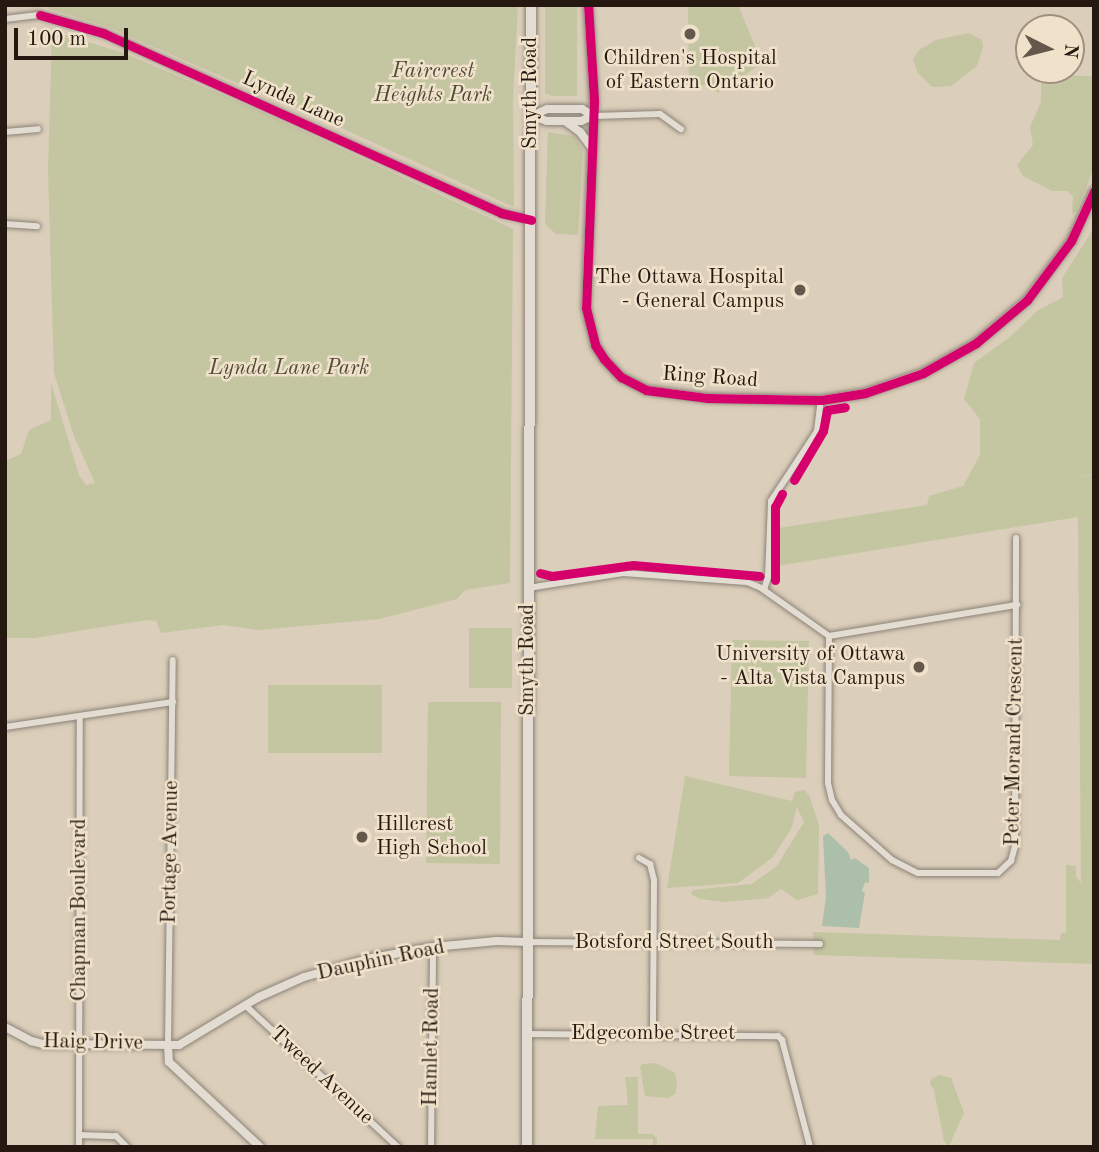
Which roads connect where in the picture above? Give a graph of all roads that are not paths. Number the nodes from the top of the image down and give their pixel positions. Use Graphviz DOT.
graph roads {
  1 [pos="40,5"];
  2 [pos="531,5"];
  3 [pos="587,5"];
  4 [pos="40,15"];
  5 [pos="5,19"];
  6 [pos="532,116"];
  7 [pos="593,116"];
  8 [pos="565,121"];
  9 [pos="38,129"];
  10 [pos="681,129"];
  11 [pos="5,132"];
  12 [pos="592,148"];
  13 [pos="1094,191"];
  14 [pos="531,219"];
  15 [pos="5,224"];
  16 [pos="37,226"];
  17 [pos="821,400"];
  18 [pos="1016,538"];
  19 [pos="528,587"];
  20 [pos="764,590"];
  21 [pos="1017,605"];
  22 [pos="829,636"];
  23 [pos="173,660"];
  24 [pos="173,702"];
  25 [pos="80,716"];
  26 [pos="5,727"];
  27 [pos="639,858"];
  28 [pos="527,942"];
  29 [pos="653,944"];
  30 [pos="820,944"];
  31 [pos="433,947"];
  32 [pos="245,1005"];
  33 [pos="5,1027"];
  34 [pos="528,1034"];
  35 [pos="653,1034"];
  36 [pos="80,1043"];
  37 [pos="168,1045"];
  38 [pos="79,1135"];
  39 [pos="79,1147"];
  40 [pos="127,1147"];
  41 [pos="260,1147"];
  42 [pos="398,1147"];
  43 [pos="431,1147"];
  44 [pos="527,1147"];
  45 [pos="810,1147"];
  1 -- 4 [label="street"];
  2 -- 6 [label="main road, Smyth Road"];
  3 -- 7 [label="street, Ring Road"];
  4 -- 5 [label="street, Lynda Lane"];
  4 -- 14 [label="street, Lynda Lane"];
  6 -- 7 [label="street"];
  6 -- 8 [label="street"];
  6 -- 14 [label="main road, Smyth Road"];
  7 -- 8 [label="street"];
  7 -- 10 [label="street"];
  7 -- 12 [label="street, Ring Road"];
  8 -- 12 [label="street"];
  9 -- 11 [label="street"];
  12 -- 17 [label="street, Ring Road"];
  13 -- 17 [label="street, Ring Road"];
  14 -- 19 [label="main road, Smyth Road"];
  15 -- 16 [label="street"];
  17 -- 20 [label="street"];
  18 -- 21 [label="street, Peter Morand Crescent"];
  19 -- 20 [label="street"];
  19 -- 28 [label="main road, Smyth Road"];
  20 -- 22 [label="street"];
  21 -- 22 [label="street"];
  21 -- 22 [label="street, Peter Morand Crescent"];
  23 -- 24 [label="street, Portage Avenue"];
  24 -- 25 [label="street"];
  24 -- 37 [label="street, Portage Avenue"];
  25 -- 26 [label="street"];
  25 -- 36 [label="street, Chapman Boulevard"];
  27 -- 29 [label="street"];
  28 -- 29 [label="street, Botsford Street South"];
  28 -- 31 [label="street, Dauphin Road"];
  28 -- 34 [label="main road, Smyth Road"];
  29 -- 30 [label="street, Botsford Street South"];
  29 -- 35 [label="street"];
  31 -- 32 [label="street, Dauphin Road"];
  31 -- 43 [label="street, Hamlet Road"];
  32 -- 37 [label="street, Dauphin Road"];
  32 -- 42 [label="street, Tweed Avenue"];
  33 -- 36 [label="street, Haig Drive"];
  34 -- 35 [label="street, Edgecombe Street"];
  34 -- 44 [label="main road, Smyth Road"];
  35 -- 45 [label="street, Edgecombe Street"];
  36 -- 37 [label="street, Haig Drive"];
  36 -- 38 [label="street, Chapman Boulevard"];
  37 -- 41 [label="street, Haig Drive"];
  38 -- 39 [label="street, Chapman Boulevard"];
  38 -- 40 [label="street"];
}
